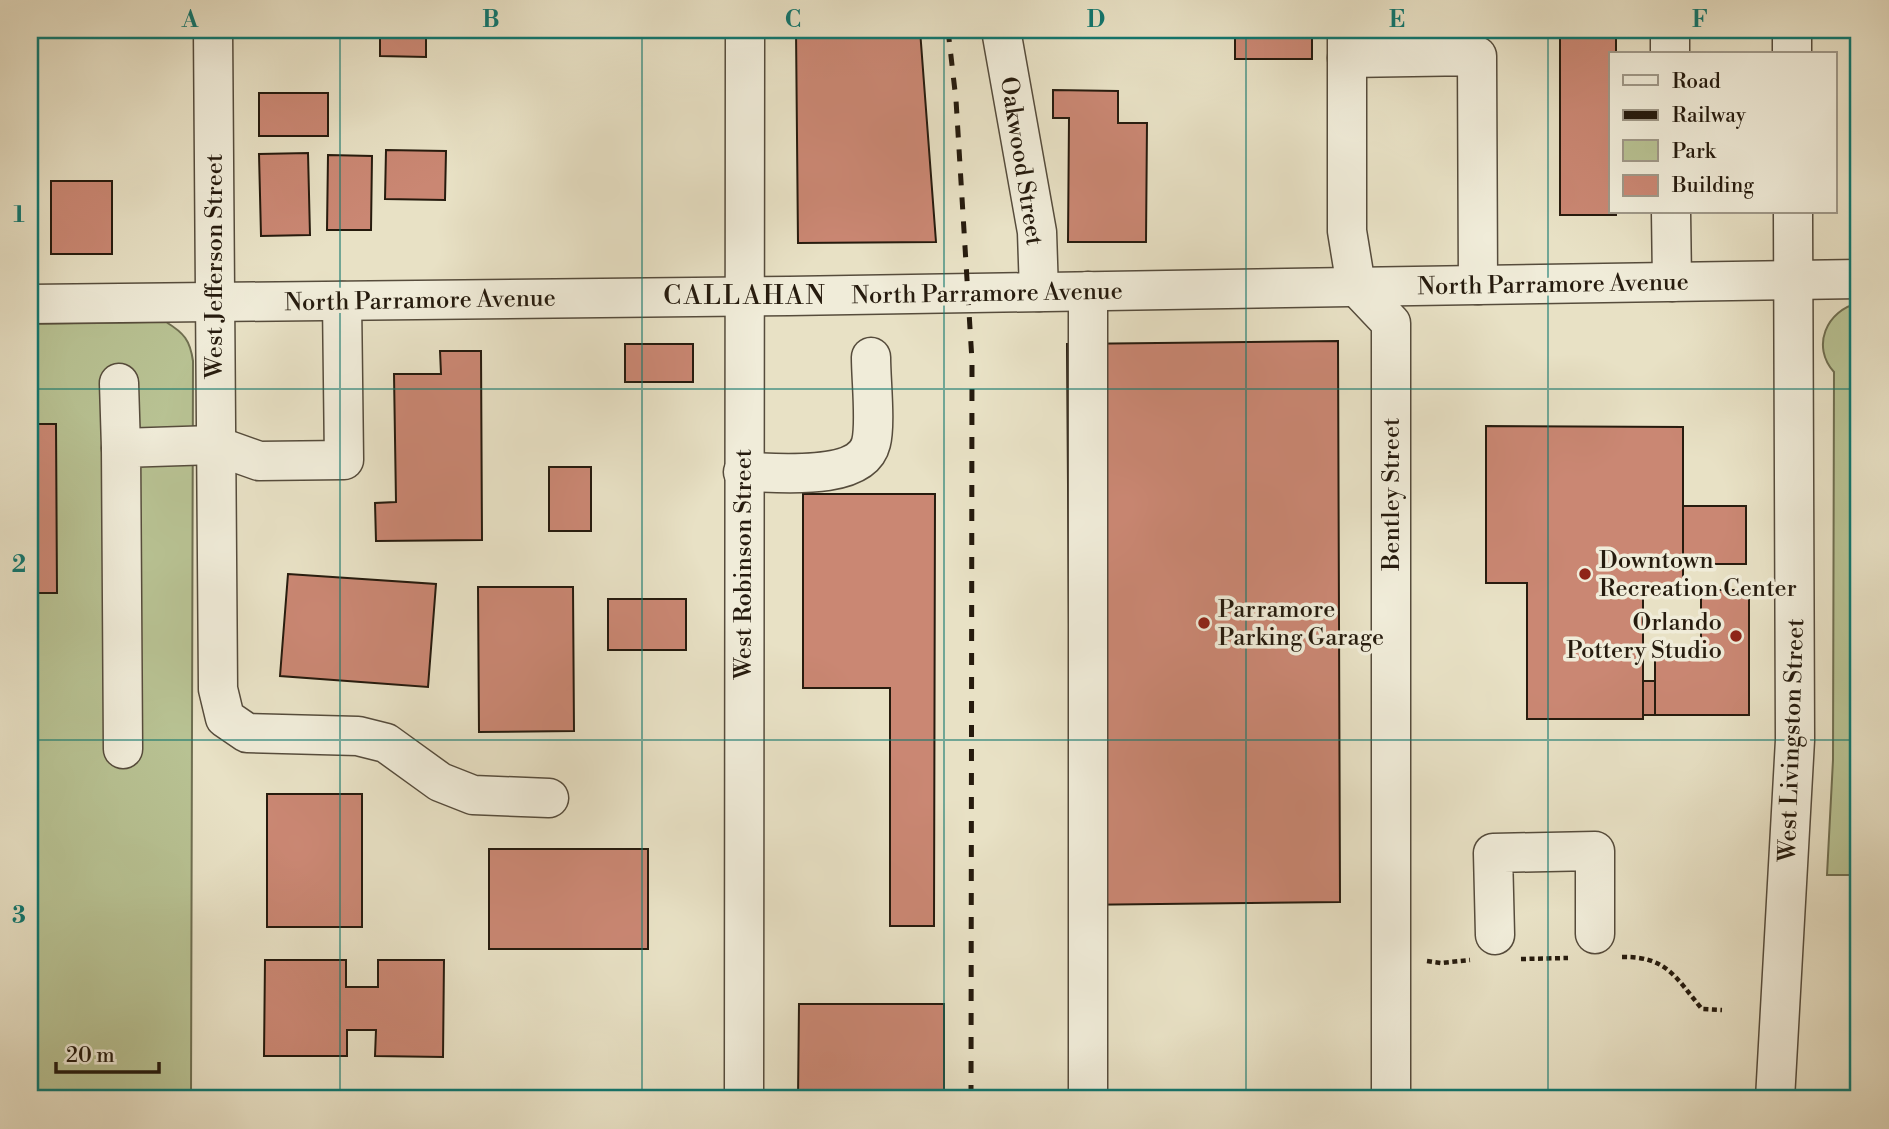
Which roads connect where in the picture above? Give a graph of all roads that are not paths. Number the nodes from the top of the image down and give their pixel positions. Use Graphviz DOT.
graph roads {
  1 [pos="213,30"];
  2 [pos="745,30"];
  3 [pos="1001,30"];
  4 [pos="1792,30"];
  5 [pos="1347,44"];
  6 [pos="1792,52"];
  7 [pos="1671,214"];
  8 [pos="1793,214"];
  9 [pos="1859,279"];
  10 [pos="1794,281"];
  11 [pos="1672,282"];
  12 [pos="1478,285"];
  13 [pos="1356,286"];
  14 [pos="1088,291"];
  15 [pos="1039,292"];
  16 [pos="743,297"];
  17 [pos="342,301"];
  18 [pos="213,303"];
  19 [pos="30,304"];
  20 [pos="871,357"];
  21 [pos="119,383"];
  22 [pos="214,445"];
  23 [pos="121,448"];
  24 [pos="743,472"];
  25 [pos="123,748"];
  26 [pos="549,798"];
  27 [pos="1592,950"];
  28 [pos="1496,952"];
  29 [pos="744,1099"];
  30 [pos="1088,1099"];
  31 [pos="1391,1099"];
  32 [pos="1775,1099"];
  1 -- 18 [label="street, West Jefferson Street"];
  2 -- 16 [label="street, West Robinson Street"];
  3 -- 15 [label="street, Oakwood Street"];
  4 -- 6 [label="street"];
  5 -- 12 [label="street"];
  5 -- 13 [label="street"];
  7 -- 11 [label="street"];
  8 -- 10 [label="street, West Livingston Street"];
  9 -- 10 [label="street, North Parramore Avenue"];
  10 -- 11 [label="street, North Parramore Avenue"];
  10 -- 32 [label="street, West Livingston Street"];
  11 -- 12 [label="street, North Parramore Avenue"];
  12 -- 13 [label="street, North Parramore Avenue"];
  13 -- 14 [label="street, North Parramore Avenue"];
  13 -- 31 [label="street, Bentley Street"];
  14 -- 15 [label="street, North Parramore Avenue"];
  14 -- 30 [label="street"];
  15 -- 16 [label="street, North Parramore Avenue"];
  16 -- 17 [label="street, North Parramore Avenue"];
  16 -- 24 [label="street, West Robinson Street"];
  17 -- 18 [label="street, North Parramore Avenue"];
  17 -- 22 [label="street"];
  18 -- 19 [label="street, North Parramore Avenue"];
  18 -- 22 [label="street, West Jefferson Street"];
  20 -- 24 [label="street"];
  21 -- 23 [label="street"];
  22 -- 23 [label="street"];
  22 -- 26 [label="street, West Jefferson Street"];
  23 -- 25 [label="street"];
  24 -- 29 [label="street, West Robinson Street"];
  27 -- 28 [label="street"];
}
